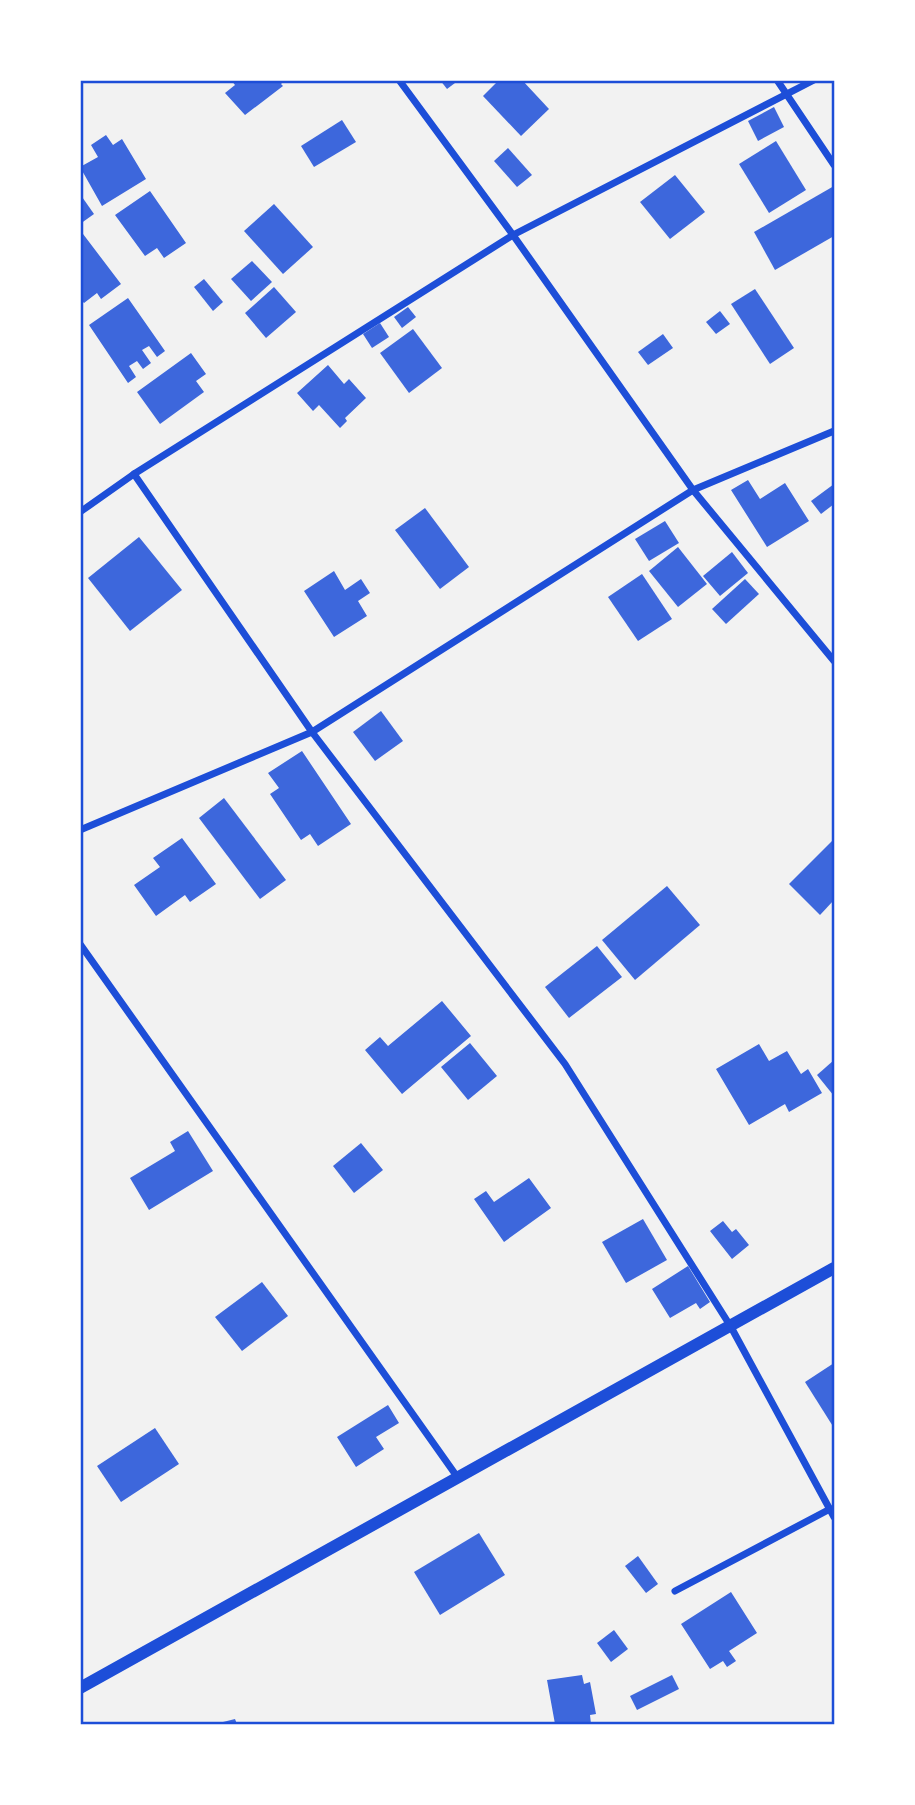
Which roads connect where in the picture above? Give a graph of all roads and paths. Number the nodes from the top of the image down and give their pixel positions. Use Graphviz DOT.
graph roads {
  1 [pos="400,80"];
  2 [pos="776,80"];
  3 [pos="814,80"];
  4 [pos="786,93"];
  5 [pos="835,165"];
  6 [pos="513,235"];
  7 [pos="835,431"];
  8 [pos="134,474"];
  9 [pos="692,490"];
  10 [pos="80,512"];
  11 [pos="835,661"];
  12 [pos="312,732"];
  13 [pos="80,830"];
  14 [pos="80,944"];
  15 [pos="835,1268"];
  16 [pos="731,1327"];
  17 [pos="458,1478"];
  18 [pos="830,1508"];
  19 [pos="835,1517"];
  20 [pos="675,1591"];
  21 [pos="80,1688"];
  1 -- 6 [label="street"];
  2 -- 4 [label="street"];
  3 -- 4 [label="street"];
  4 -- 5 [label="street"];
  4 -- 6 [label="street"];
  6 -- 8 [label="street"];
  6 -- 9 [label="street"];
  7 -- 9 [label="street"];
  8 -- 10 [label="street"];
  8 -- 12 [label="street"];
  9 -- 11 [label="street"];
  9 -- 12 [label="street"];
  12 -- 13 [label="street"];
  12 -- 16 [label="street"];
  14 -- 17 [label="street"];
  15 -- 16 [label="street"];
  16 -- 17 [label="street"];
  16 -- 18 [label="street"];
  17 -- 21 [label="street"];
  18 -- 19 [label="street"];
  18 -- 20 [label="street"];
}
